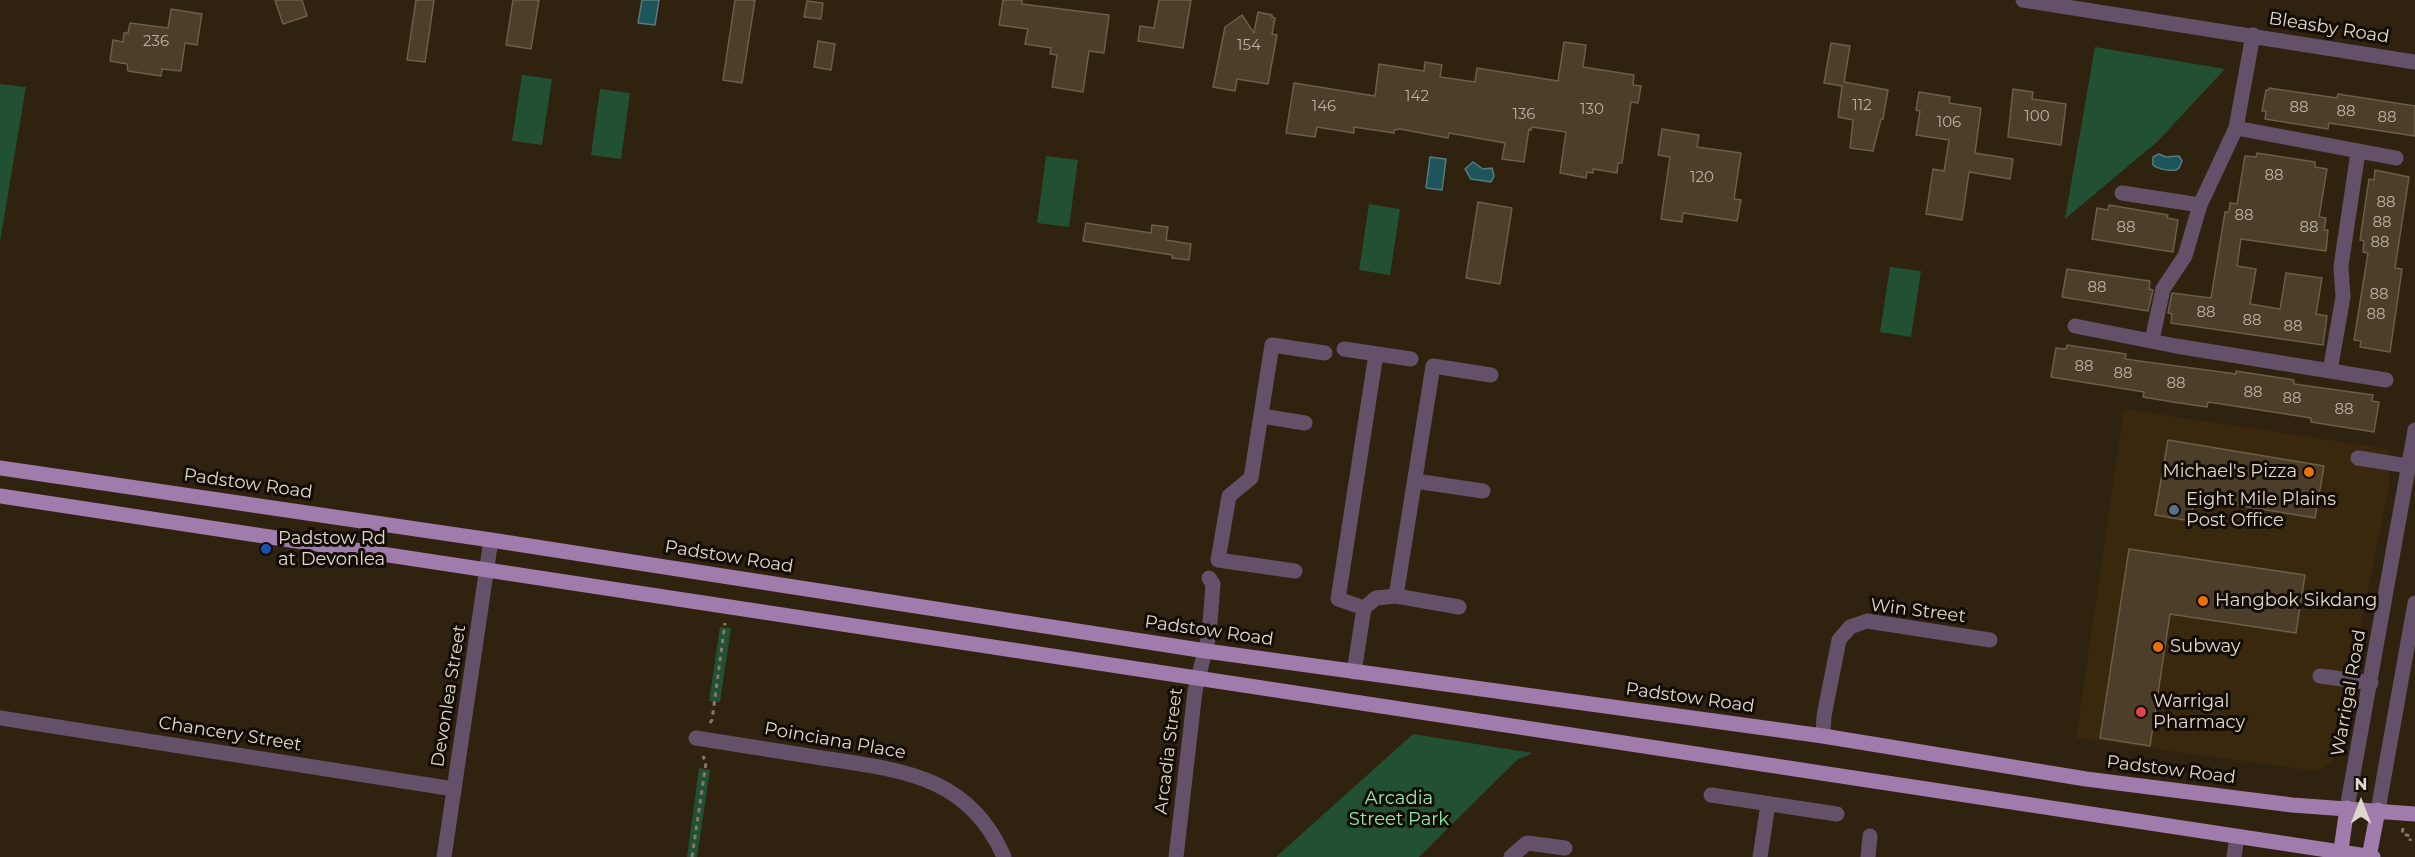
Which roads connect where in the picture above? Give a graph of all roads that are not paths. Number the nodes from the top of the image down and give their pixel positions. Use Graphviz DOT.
graph roads {
  1 [pos="2023,0"];
  2 [pos="2253,35"];
  3 [pos="2415,62"];
  4 [pos="2236,128"];
  5 [pos="2358,152"];
  6 [pos="2396,158"];
  7 [pos="2122,193"];
  8 [pos="2200,205"];
  9 [pos="2075,326"];
  10 [pos="2152,340"];
  11 [pos="1344,349"];
  12 [pos="1325,353"];
  13 [pos="1376,354"];
  14 [pos="1411,359"];
  15 [pos="2330,371"];
  16 [pos="1491,375"];
  17 [pos="2386,380"];
  18 [pos="1262,416"];
  19 [pos="1305,423"];
  20 [pos="2415,430"];
  21 [pos="2358,458"];
  22 [pos="2412,466"];
  23 [pos="0,468"];
  24 [pos="1415,481"];
  25 [pos="1483,490"];
  26 [pos="0,496"];
  27 [pos="491,540"];
  28 [pos="487,570"];
  29 [pos="1295,571"];
  30 [pos="1209,578"];
  31 [pos="1396,596"];
  32 [pos="2415,603"];
  33 [pos="1459,607"];
  34 [pos="1364,608"];
  35 [pos="1990,640"];
  36 [pos="1206,651"];
  37 [pos="1354,672"];
  38 [pos="2320,676"];
  39 [pos="1198,679"];
  40 [pos="2371,683"];
  41 [pos="0,718"];
  42 [pos="1823,736"];
  43 [pos="696,738"];
  44 [pos="454,789"];
  45 [pos="1711,795"];
  46 [pos="1768,804"];
  47 [pos="2347,808"];
  48 [pos="2378,810"];
  49 [pos="1837,814"];
  50 [pos="2415,814"];
  51 [pos="1870,836"];
  52 [pos="2237,836"];
  53 [pos="1565,848"];
  54 [pos="2340,854"];
  55 [pos="444,857"];
  56 [pos="1004,857"];
  57 [pos="1176,857"];
  58 [pos="1511,857"];
  59 [pos="1760,857"];
  60 [pos="1868,857"];
  61 [pos="2234,857"];
  62 [pos="2371,857"];
  1 -- 2 [label="street, Bleasby Road"];
  2 -- 3 [label="street, Bleasby Road"];
  2 -- 4 [label="street"];
  4 -- 5 [label="street"];
  4 -- 8 [label="street"];
  5 -- 6 [label="street"];
  5 -- 15 [label="street"];
  7 -- 8 [label="street"];
  8 -- 10 [label="street"];
  9 -- 10 [label="street"];
  10 -- 15 [label="street"];
  11 -- 13 [label="street"];
  12 -- 18 [label="street"];
  13 -- 14 [label="street"];
  13 -- 34 [label="street"];
  15 -- 17 [label="street"];
  16 -- 24 [label="street"];
  18 -- 19 [label="street"];
  18 -- 29 [label="street"];
  20 -- 22 [label="street, Warrigal Road"];
  21 -- 22 [label="street"];
  22 -- 40 [label="street, Warrigal Road"];
  23 -- 27 [label="main road, Padstow Road"];
  24 -- 25 [label="street"];
  24 -- 31 [label="street"];
  26 -- 28 [label="main road"];
  27 -- 28 [label="street, Devonlea Street"];
  27 -- 36 [label="main road, Padstow Road"];
  28 -- 39 [label="main road"];
  28 -- 44 [label="street, Devonlea Street"];
  30 -- 36 [label="street, Arcadia Street"];
  31 -- 33 [label="street"];
  31 -- 34 [label="street"];
  32 -- 48 [label="street"];
  34 -- 37 [label="street"];
  35 -- 42 [label="street, Win Street"];
  36 -- 37 [label="main road, Padstow Road"];
  36 -- 39 [label="street, Arcadia Street"];
  37 -- 42 [label="main road, Padstow Road"];
  38 -- 40 [label="street"];
  39 -- 52 [label="main road"];
  39 -- 57 [label="street, Arcadia Street"];
  40 -- 47 [label="street, Warrigal Road"];
  41 -- 44 [label="street, Chancery Street"];
  42 -- 47 [label="main road, Padstow Road"];
  43 -- 56 [label="street, Poinciana Place"];
  44 -- 55 [label="street, Devonlea Street"];
  45 -- 46 [label="street"];
  46 -- 49 [label="street"];
  46 -- 59 [label="street"];
  47 -- 48 [label="main road, Padstow Road"];
  47 -- 54 [label="main road, Warrigal Road"];
  48 -- 50 [label="main road, Padstow Road"];
  48 -- 62 [label="main road"];
  51 -- 60 [label="street"];
  52 -- 54 [label="main road"];
  52 -- 61 [label="street"];
  53 -- 58 [label="street"];
  54 -- 62 [label="main road"];
}
